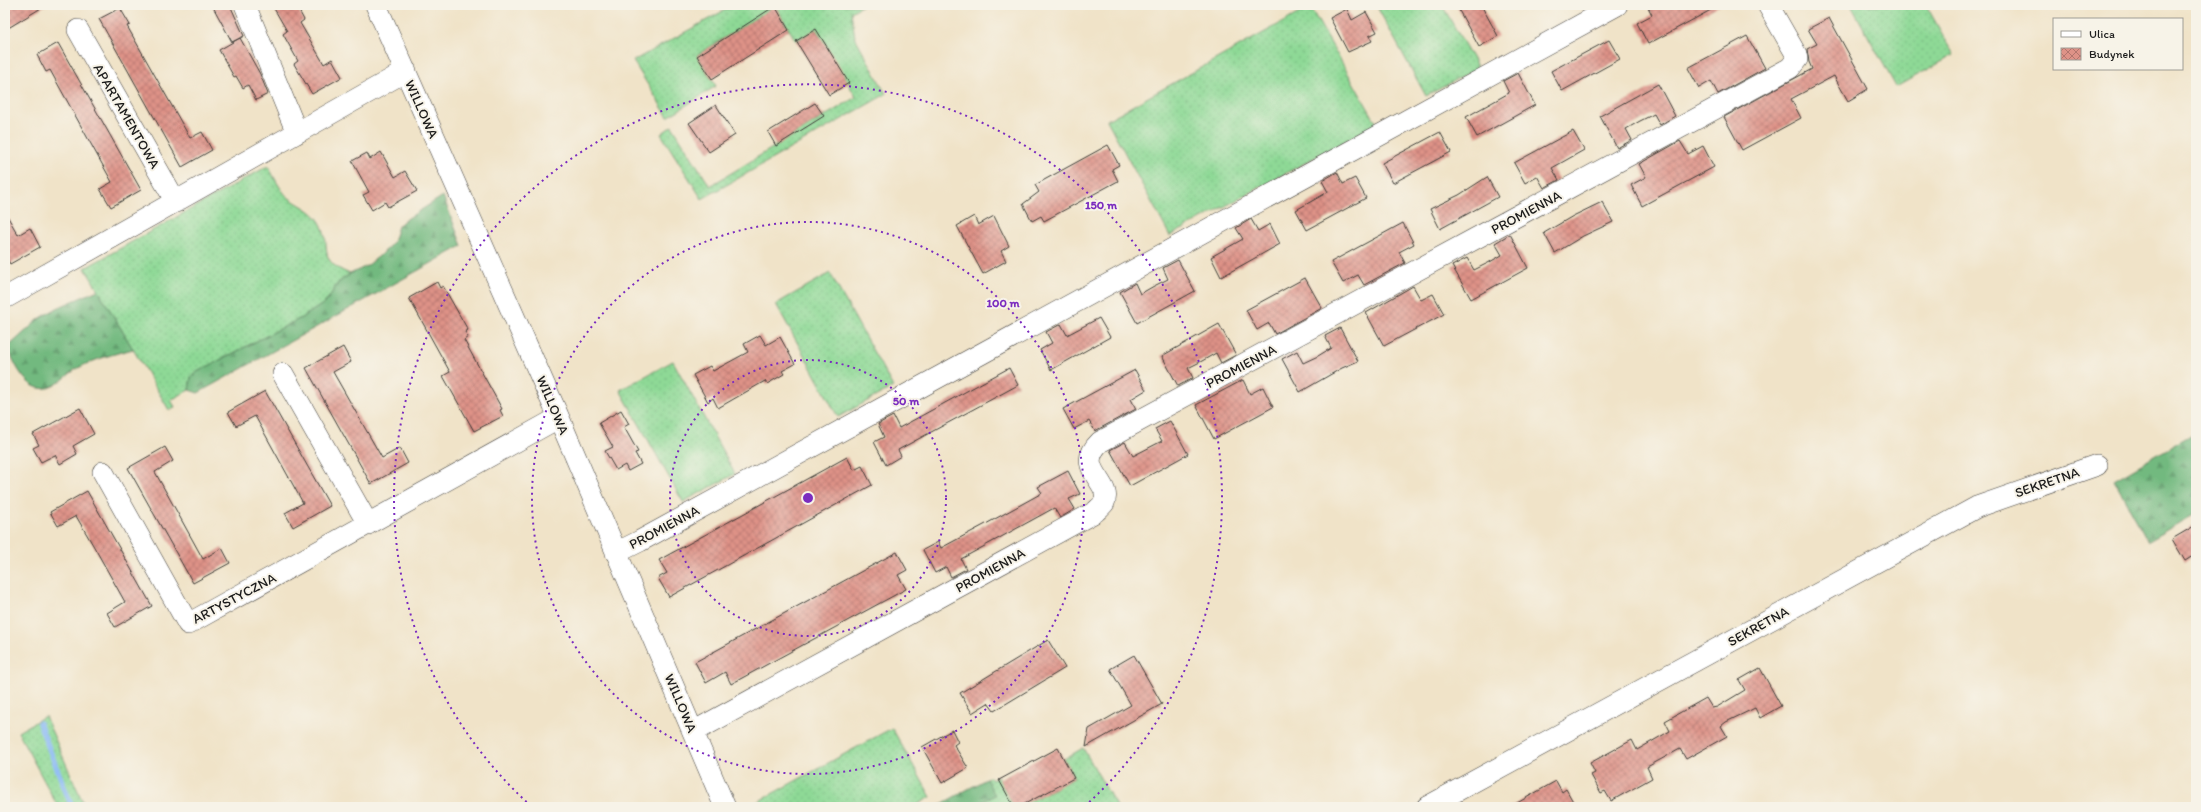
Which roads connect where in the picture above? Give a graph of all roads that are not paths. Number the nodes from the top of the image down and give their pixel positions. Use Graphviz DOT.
graph roads {
  1 [pos="245,5"];
  2 [pos="376,5"];
  3 [pos="1617,5"];
  4 [pos="1768,5"];
  5 [pos="78,30"];
  6 [pos="406,71"];
  7 [pos="298,133"];
  8 [pos="176,202"];
  9 [pos="5,298"];
  10 [pos="283,374"];
  11 [pos="558,418"];
  12 [pos="2097,465"];
  13 [pos="103,472"];
  14 [pos="368,524"];
  15 [pos="616,553"];
  16 [pos="693,732"];
  17 [pos="725,807"];
  18 [pos="1427,807"];
  1 -- 7 [label="street"];
  2 -- 6 [label="street, WILLOWA"];
  3 -- 15 [label="street, PROMIENNA"];
  4 -- 16 [label="street, PROMIENNA"];
  5 -- 8 [label="street, APARTAMENTOWA"];
  6 -- 7 [label="street"];
  6 -- 11 [label="street, WILLOWA"];
  7 -- 8 [label="street"];
  8 -- 9 [label="street"];
  10 -- 14 [label="street"];
  11 -- 14 [label="street, ARTYSTYCZNA"];
  11 -- 15 [label="street, WILLOWA"];
  12 -- 18 [label="street, SEKRETNA"];
  13 -- 14 [label="street, ARTYSTYCZNA"];
  15 -- 16 [label="street, WILLOWA"];
  16 -- 17 [label="street, WILLOWA"];
}
